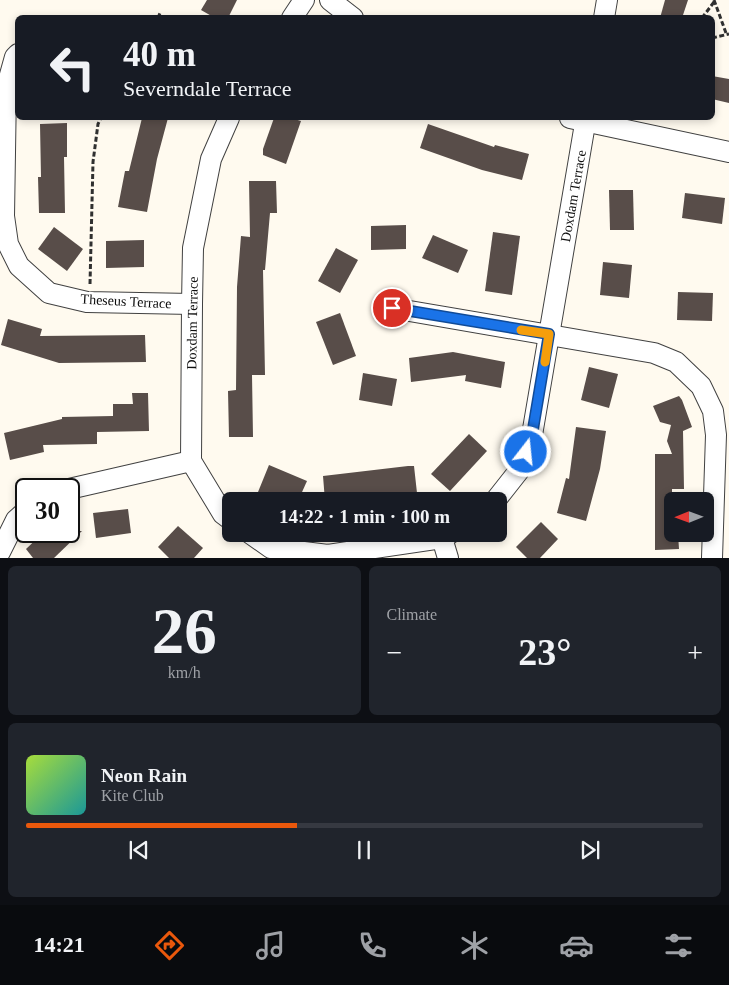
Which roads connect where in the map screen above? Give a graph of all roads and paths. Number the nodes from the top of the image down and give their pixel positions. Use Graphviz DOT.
graph roads {
  1 [pos="304,0"];
  2 [pos="330,0"];
  3 [pos="607,0"];
  4 [pos="714,0"];
  5 [pos="294,15"];
  6 [pos="349,15"];
  7 [pos="604,15"];
  8 [pos="704,15"];
  9 [pos="728,33"];
  10 [pos="715,37"];
  11 [pos="15,57"];
  12 [pos="101,120"];
  13 [pos="228,120"];
  14 [pos="581,120"];
  15 [pos="585,120"];
  16 [pos="729,152"];
  17 [pos="89,302"];
  18 [pos="192,304"];
  19 [pos="392,308"];
  20 [pos="549,334"];
  21 [pos="191,461"];
  22 [pos="80,486"];
  23 [pos="502,492"];
  24 [pos="222,512"];
  25 [pos="15,522"];
  26 [pos="259,542"];
  27 [pos="409,542"];
  28 [pos="447,542"];
  29 [pos="0,552"];
  30 [pos="270,553"];
  31 [pos="448,558"];
  32 [pos="712,558"];
  1 -- 5 [label="street"];
  2 -- 6 [label="street"];
  3 -- 7 [label="street"];
  4 -- 8 [label="path"];
  4 -- 9 [label="path"];
  9 -- 10 [label="path"];
  11 -- 17 [label="street, Theseus Terrace"];
  12 -- 17 [label="path"];
  13 -- 18 [label="street, Doxdam Terrace"];
  14 -- 20 [label="street, Doxdam Terrace"];
  15 -- 16 [label="street"];
  17 -- 18 [label="street, Theseus Terrace"];
  18 -- 21 [label="street, Doxdam Terrace"];
  19 -- 20 [label="street"];
  20 -- 23 [label="street, Doxdam Terrace"];
  20 -- 32 [label="street"];
  21 -- 22 [label="street"];
  21 -- 24 [label="street"];
  25 -- 29 [label="street"];
  26 -- 30 [label="street"];
  27 -- 30 [label="street"];
  28 -- 31 [label="street"];
}
